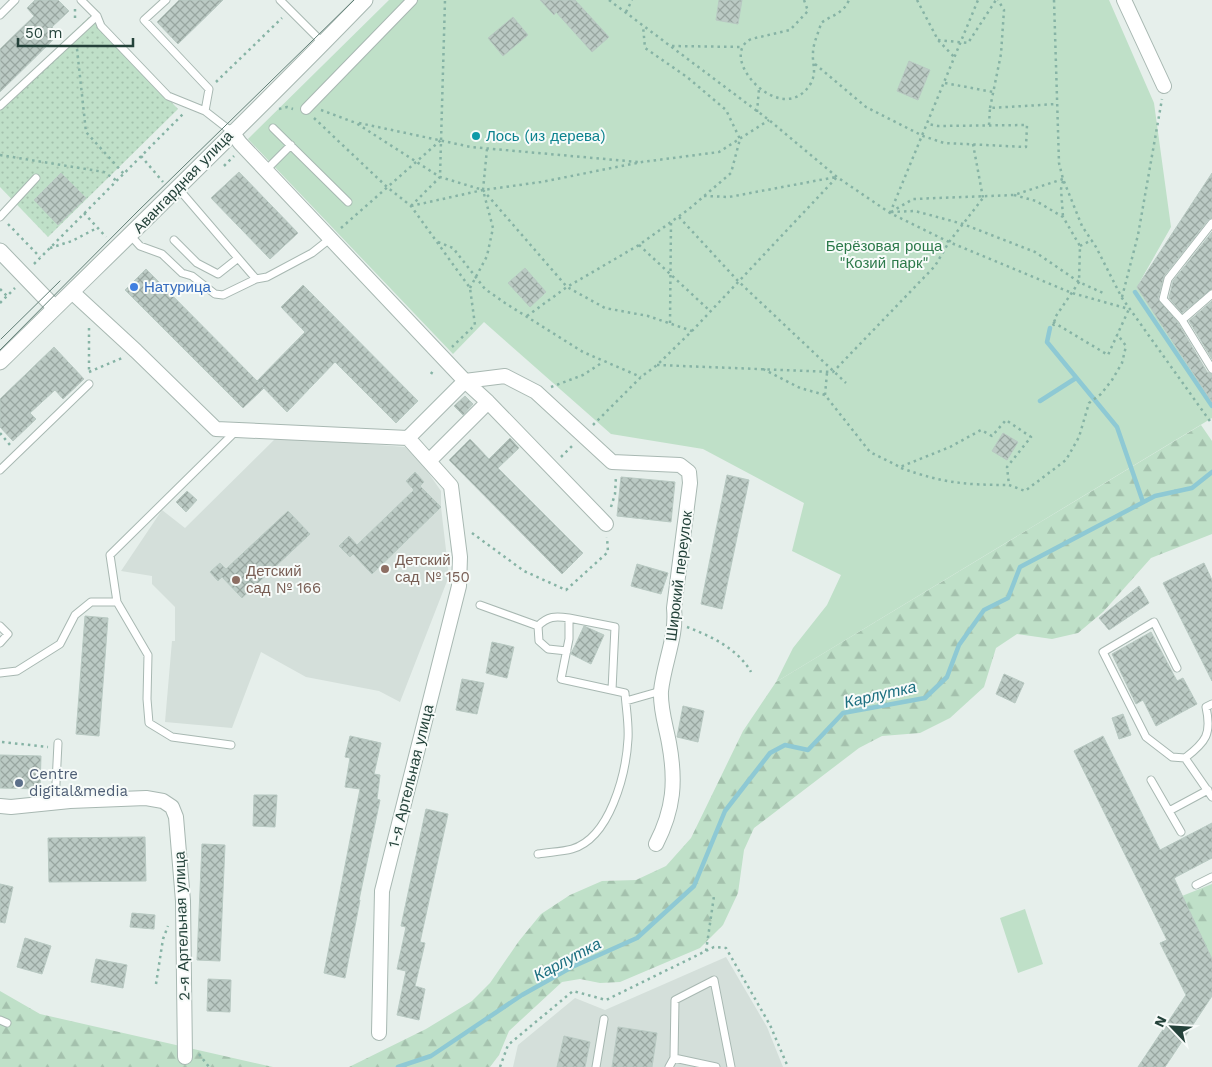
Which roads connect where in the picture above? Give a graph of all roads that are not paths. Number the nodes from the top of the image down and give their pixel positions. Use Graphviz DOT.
graph roads {
  1 [pos="15,0"];
  2 [pos="81,0"];
  3 [pos="166,0"];
  4 [pos="280,0"];
  5 [pos="365,0"];
  6 [pos="412,0"];
  7 [pos="1124,0"];
  8 [pos="0,15"];
  9 [pos="97,16"];
  10 [pos="323,43"];
  11 [pos="1164,86"];
  12 [pos="0,106"];
  13 [pos="306,110"];
  14 [pos="205,111"];
  15 [pos="274,128"];
  16 [pos="232,132"];
  17 [pos="291,145"];
  18 [pos="266,170"];
  19 [pos="36,178"];
  20 [pos="174,189"];
  21 [pos="348,202"];
  22 [pos="0,217"];
  23 [pos="1212,223"];
  24 [pos="131,236"];
  25 [pos="331,238"];
  26 [pos="174,240"];
  27 [pos="0,251"];
  28 [pos="236,259"];
  29 [pos="256,279"];
  30 [pos="72,292"];
  31 [pos="1212,294"];
  32 [pos="55,308"];
  33 [pos="1182,320"];
  34 [pos="0,362"];
  35 [pos="1212,369"];
  36 [pos="466,381"];
  37 [pos="89,384"];
  38 [pos="488,402"];
  39 [pos="237,430"];
  40 [pos="408,438"];
  41 [pos="430,460"];
  42 [pos="0,470"];
  43 [pos="606,524"];
  44 [pos="118,602"];
  45 [pos="480,605"];
  46 [pos="568,618"];
  47 [pos="0,626"];
  48 [pos="538,626"];
  49 [pos="0,643"];
  50 [pos="567,651"];
  51 [pos="1177,668"];
  52 [pos="0,673"];
  53 [pos="612,690"];
  54 [pos="661,691"];
  55 [pos="626,701"];
  56 [pos="1212,704"];
  57 [pos="58,745"];
  58 [pos="231,745"];
  59 [pos="1185,758"];
  60 [pos="1150,780"];
  61 [pos="1210,794"];
  62 [pos="55,803"];
  63 [pos="0,806"];
  64 [pos="1169,810"];
  65 [pos="1181,832"];
  66 [pos="656,844"];
  67 [pos="538,854"];
  68 [pos="1212,878"];
  69 [pos="1196,885"];
  70 [pos="604,1019"];
  71 [pos="379,1033"];
  72 [pos="185,1058"];
  73 [pos="674,1058"];
  74 [pos="596,1067"];
  75 [pos="670,1067"];
  76 [pos="716,1067"];
  77 [pos="731,1067"];
  1 -- 8 [label="lane"];
  2 -- 9 [label="lane"];
  3 -- 14 [label="lane"];
  4 -- 10 [label="lane"];
  5 -- 10 [label="street, Авангардная улица"];
  6 -- 13 [label="street"];
  7 -- 11 [label="street"];
  9 -- 12 [label="lane"];
  9 -- 14 [label="lane"];
  10 -- 16 [label="street, Авангардная улица"];
  14 -- 16 [label="lane"];
  15 -- 17 [label="lane"];
  16 -- 18 [label="street"];
  16 -- 20 [label="street, Авангардная улица"];
  17 -- 18 [label="lane"];
  17 -- 21 [label="lane"];
  18 -- 25 [label="street"];
  19 -- 22 [label="lane"];
  20 -- 24 [label="street, Авангардная улица"];
  20 -- 28 [label="lane"];
  23 -- 33 [label="lane"];
  24 -- 29 [label="lane"];
  24 -- 30 [label="street, Авангардная улица"];
  25 -- 29 [label="lane"];
  25 -- 36 [label="street"];
  26 -- 28 [label="lane"];
  27 -- 32 [label="street"];
  28 -- 29 [label="lane"];
  30 -- 32 [label="street, Авангардная улица"];
  30 -- 39 [label="street"];
  31 -- 33 [label="lane"];
  32 -- 34 [label="street, Авангардная улица"];
  33 -- 35 [label="lane"];
  36 -- 38 [label="street"];
  36 -- 40 [label="street"];
  36 -- 54 [label="street, Широкий переулок"];
  37 -- 42 [label="lane"];
  38 -- 41 [label="street"];
  38 -- 43 [label="street"];
  39 -- 40 [label="street"];
  39 -- 44 [label="lane"];
  40 -- 41 [label="street, 1-я Артельная улица"];
  41 -- 71 [label="street, 1-я Артельная улица"];
  44 -- 52 [label="lane"];
  44 -- 58 [label="lane"];
  45 -- 48 [label="lane"];
  46 -- 48 [label="lane"];
  46 -- 50 [label="lane"];
  46 -- 53 [label="lane"];
  47 -- 49 [label="lane"];
  48 -- 50 [label="lane"];
  50 -- 53 [label="lane"];
  51 -- 59 [label="lane"];
  53 -- 55 [label="lane"];
  54 -- 55 [label="lane"];
  54 -- 66 [label="street, Широкий переулок"];
  55 -- 67 [label="lane"];
  56 -- 59 [label="lane"];
  57 -- 62 [label="lane"];
  59 -- 61 [label="lane"];
  60 -- 64 [label="lane"];
  61 -- 64 [label="lane"];
  62 -- 63 [label="street"];
  62 -- 72 [label="street, 2-я Артельная улица"];
  64 -- 65 [label="lane"];
  68 -- 69 [label="lane"];
  70 -- 74 [label="lane"];
  73 -- 75 [label="lane"];
  73 -- 76 [label="lane"];
  73 -- 77 [label="lane"];
}
